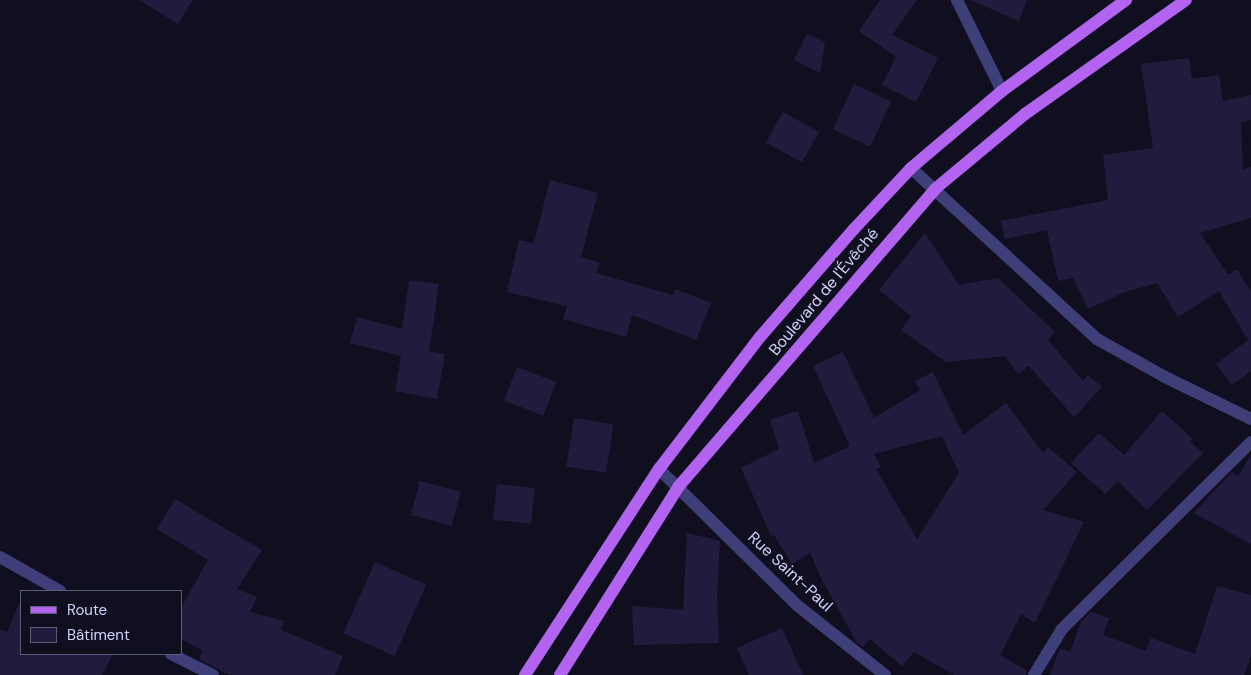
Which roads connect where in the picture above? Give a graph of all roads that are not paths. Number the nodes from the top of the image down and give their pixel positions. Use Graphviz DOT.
graph roads {
  1 [pos="958,0"];
  2 [pos="1126,0"];
  3 [pos="1186,0"];
  4 [pos="1002,91"];
  5 [pos="911,168"];
  6 [pos="935,189"];
  7 [pos="1251,419"];
  8 [pos="1251,442"];
  9 [pos="659,469"];
  10 [pos="679,486"];
  11 [pos="0,557"];
  12 [pos="58,590"];
  13 [pos="172,655"];
  14 [pos="214,675"];
  15 [pos="525,675"];
  16 [pos="560,675"];
  17 [pos="885,675"];
  18 [pos="1034,675"];
  1 -- 4 [label="street"];
  2 -- 4 [label="main road, Boulevard de l'Évêché"];
  3 -- 6 [label="main road, Boulevard de l'Évêché"];
  4 -- 5 [label="main road, Boulevard de l'Évêché"];
  5 -- 6 [label="street"];
  5 -- 9 [label="main road, Boulevard de l'Évêché"];
  6 -- 7 [label="street"];
  6 -- 10 [label="main road, Boulevard de l'Évêché"];
  8 -- 18 [label="street"];
  9 -- 10 [label="street, Rue Saint-Paul"];
  9 -- 15 [label="main road, Boulevard de l'Évêché"];
  10 -- 16 [label="main road, Boulevard de l'Évêché"];
  10 -- 17 [label="street, Rue Saint-Paul"];
  11 -- 12 [label="street"];
  13 -- 14 [label="street"];
}
